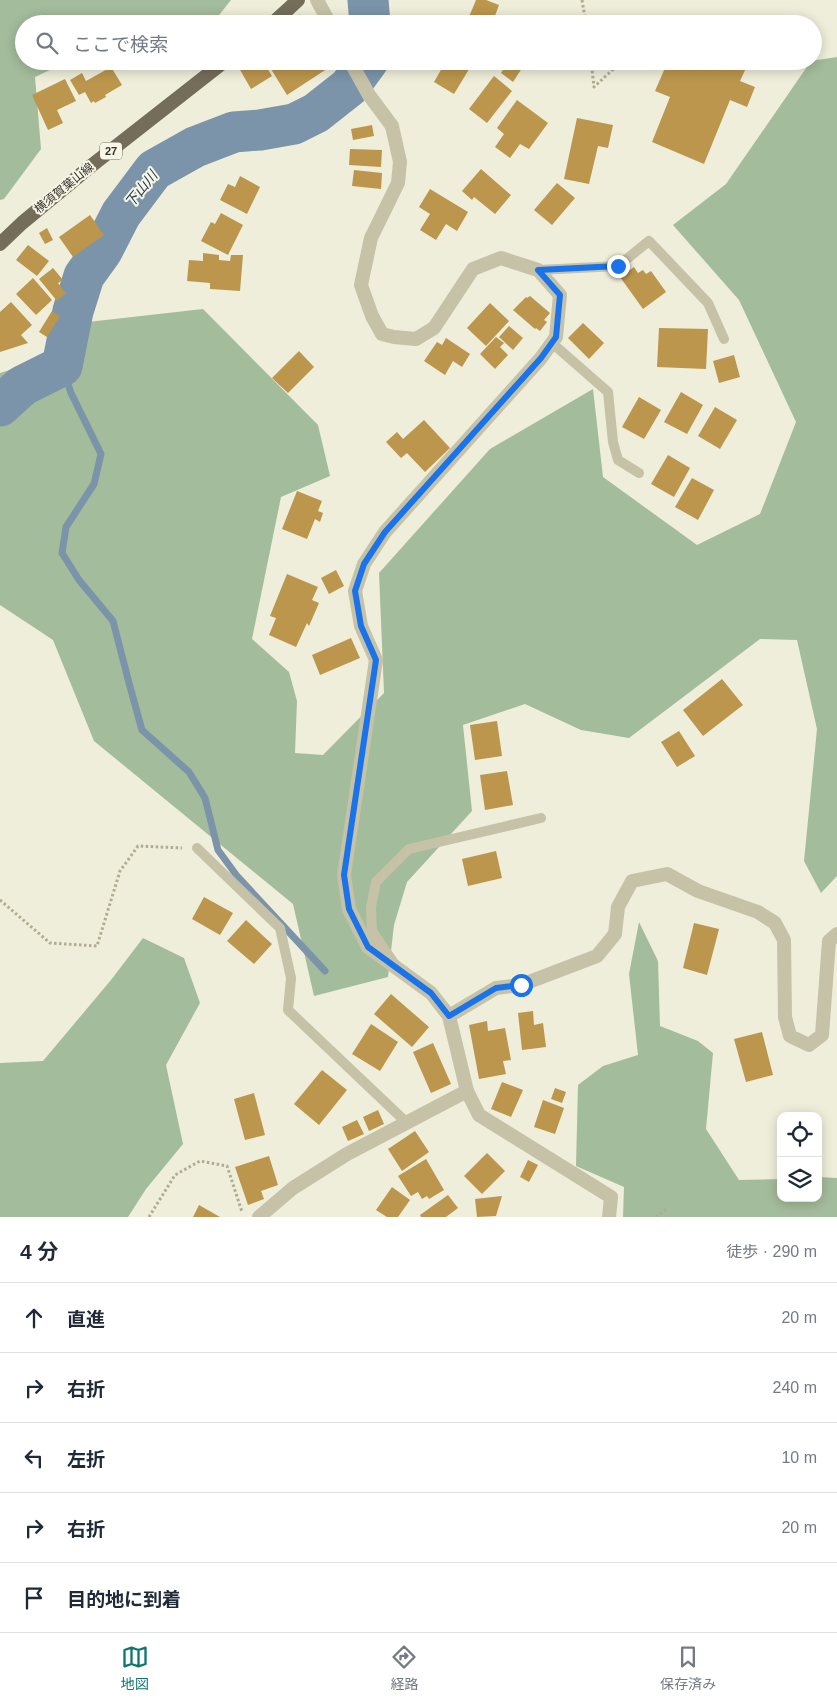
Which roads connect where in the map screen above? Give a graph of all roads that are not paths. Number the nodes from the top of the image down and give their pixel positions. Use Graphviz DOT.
graph roads {
  1 [pos="298,0"];
  2 [pos="317,0"];
  3 [pos="282,15"];
  4 [pos="325,15"];
  5 [pos="214,70"];
  6 [pos="355,70"];
  7 [pos="0,244"];
  8 [pos="538,270"];
  9 [pos="724,339"];
  10 [pos="552,343"];
  11 [pos="639,473"];
  12 [pos="541,818"];
  13 [pos="197,848"];
  14 [pos="837,934"];
  15 [pos="398,969"];
  16 [pos="449,1016"];
  17 [pos="467,1091"];
  18 [pos="406,1122"];
  19 [pos="259,1217"];
  20 [pos="609,1217"];
  1 -- 3 [label="main road"];
  2 -- 4 [label="street"];
  5 -- 7 [label="main road, 横須賀葉山線 / 27"];
  6 -- 8 [label="street"];
  8 -- 9 [label="lane"];
  8 -- 10 [label="street"];
  10 -- 11 [label="lane"];
  10 -- 15 [label="street"];
  12 -- 15 [label="lane"];
  13 -- 18 [label="lane"];
  14 -- 16 [label="street"];
  15 -- 16 [label="street"];
  16 -- 17 [label="street"];
  17 -- 18 [label="street"];
  17 -- 20 [label="street"];
  18 -- 19 [label="street"];
}
